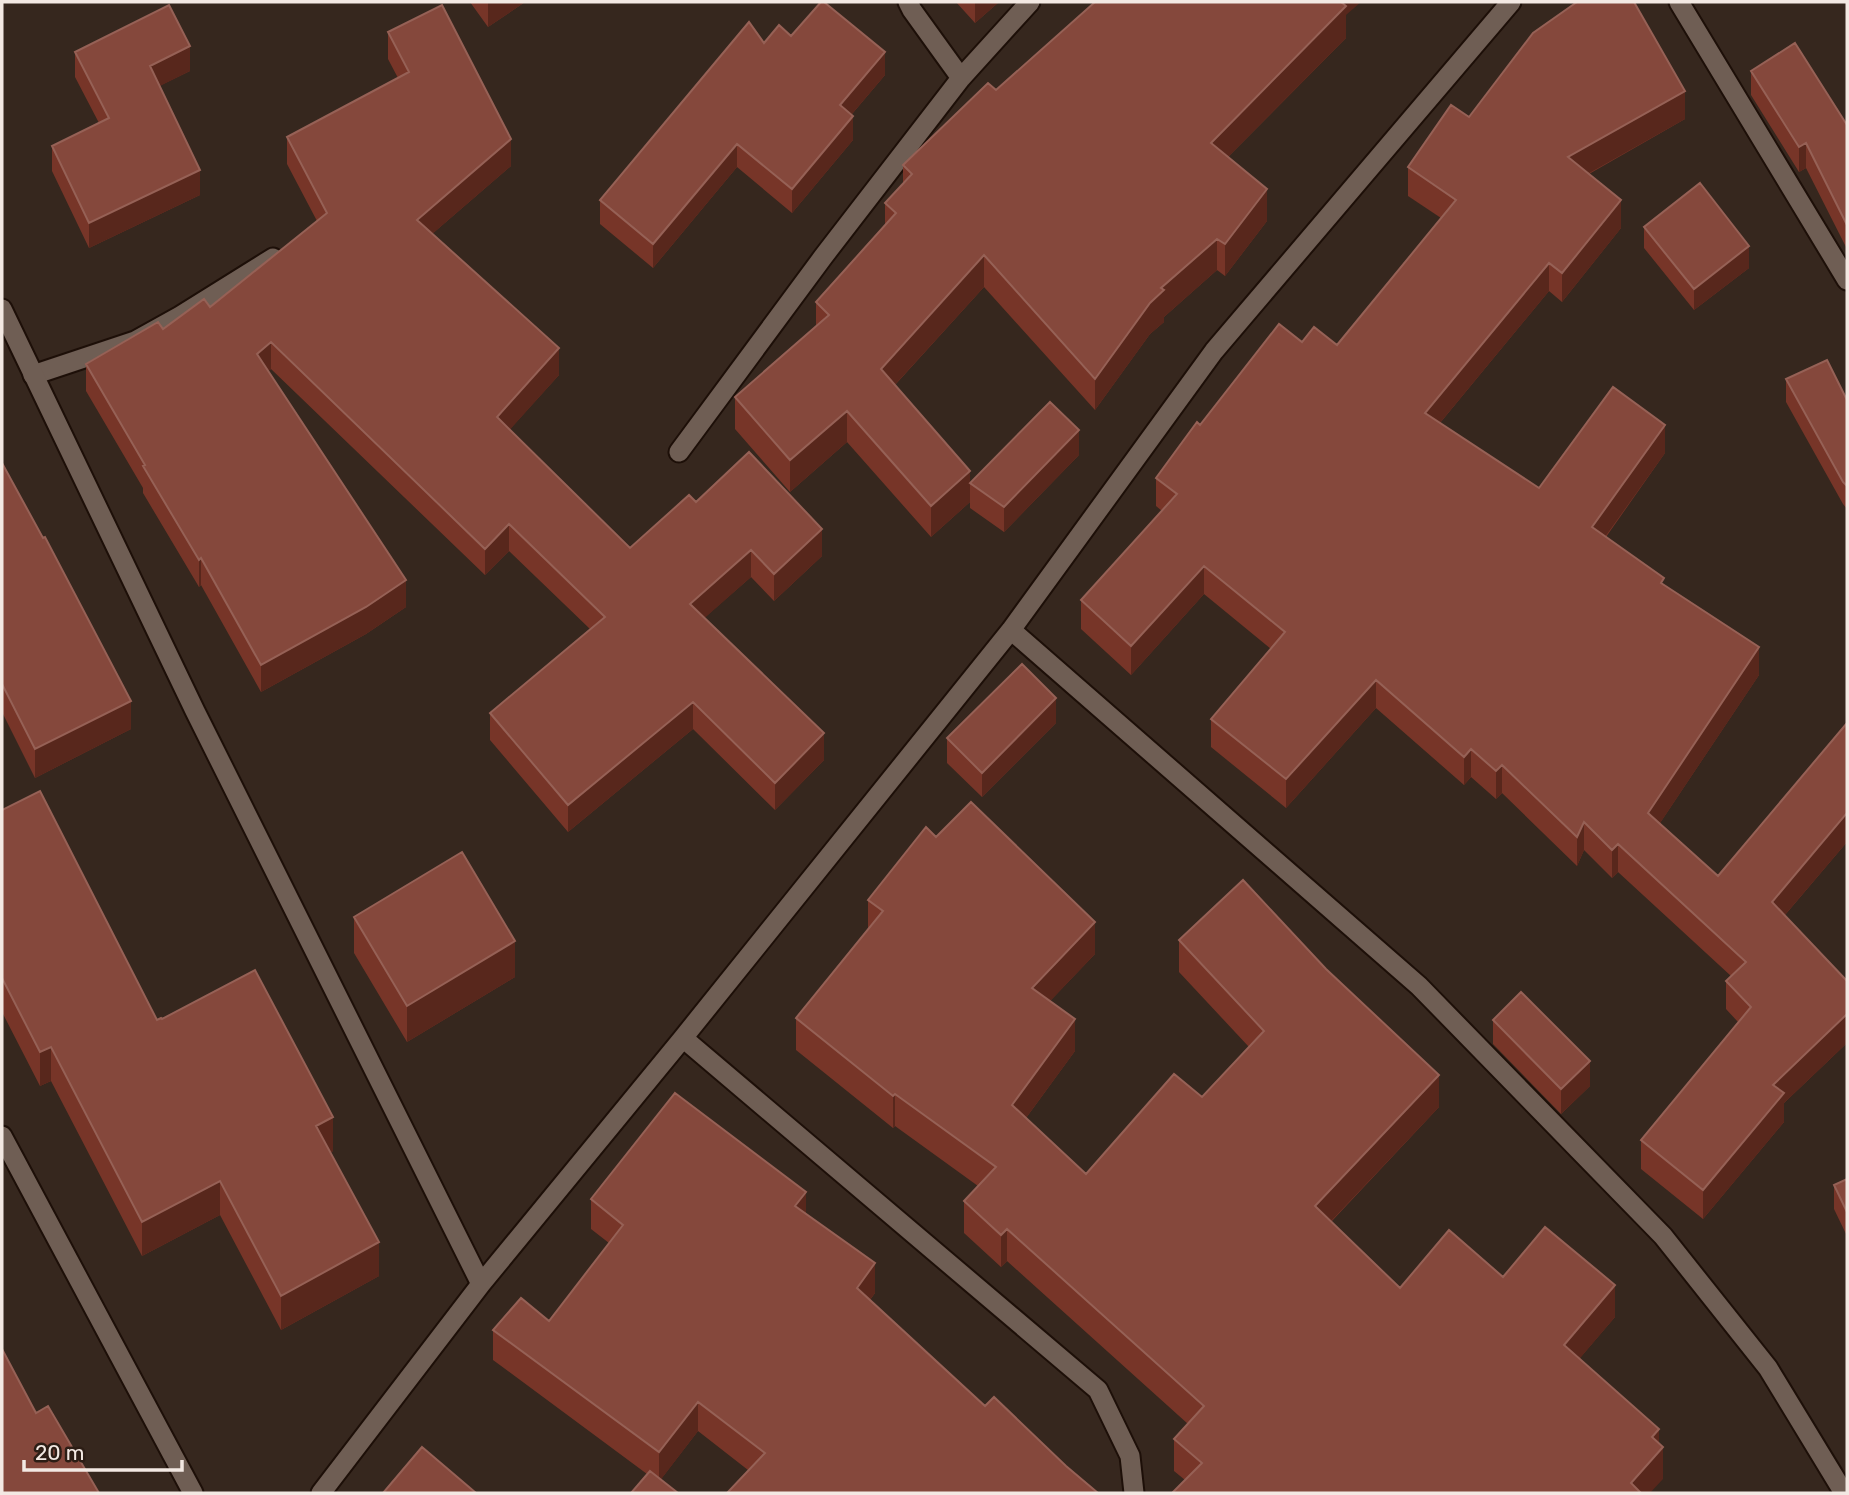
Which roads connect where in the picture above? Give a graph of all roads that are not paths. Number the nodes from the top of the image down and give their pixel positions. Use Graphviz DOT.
graph roads {
  1 [pos="908,2"];
  2 [pos="1030,2"];
  3 [pos="1511,2"];
  4 [pos="1679,2"];
  5 [pos="961,78"];
  6 [pos="273,258"];
  7 [pos="1847,280"];
  8 [pos="2,309"];
  9 [pos="33,374"];
  10 [pos="679,453"];
  11 [pos="1011,630"];
  12 [pos="683,1038"];
  13 [pos="2,1136"];
  14 [pos="481,1284"];
  15 [pos="193,1493"];
  16 [pos="321,1493"];
  17 [pos="1134,1493"];
  18 [pos="1844,1493"];
  1 -- 5 [label="street"];
  2 -- 5 [label="street"];
  3 -- 11 [label="street"];
  4 -- 7 [label="street"];
  5 -- 10 [label="street"];
  6 -- 9 [label="street"];
  8 -- 9 [label="street"];
  9 -- 14 [label="street"];
  11 -- 12 [label="street"];
  11 -- 18 [label="street"];
  12 -- 14 [label="street"];
  12 -- 17 [label="street"];
  13 -- 15 [label="street"];
  14 -- 16 [label="street"];
}
